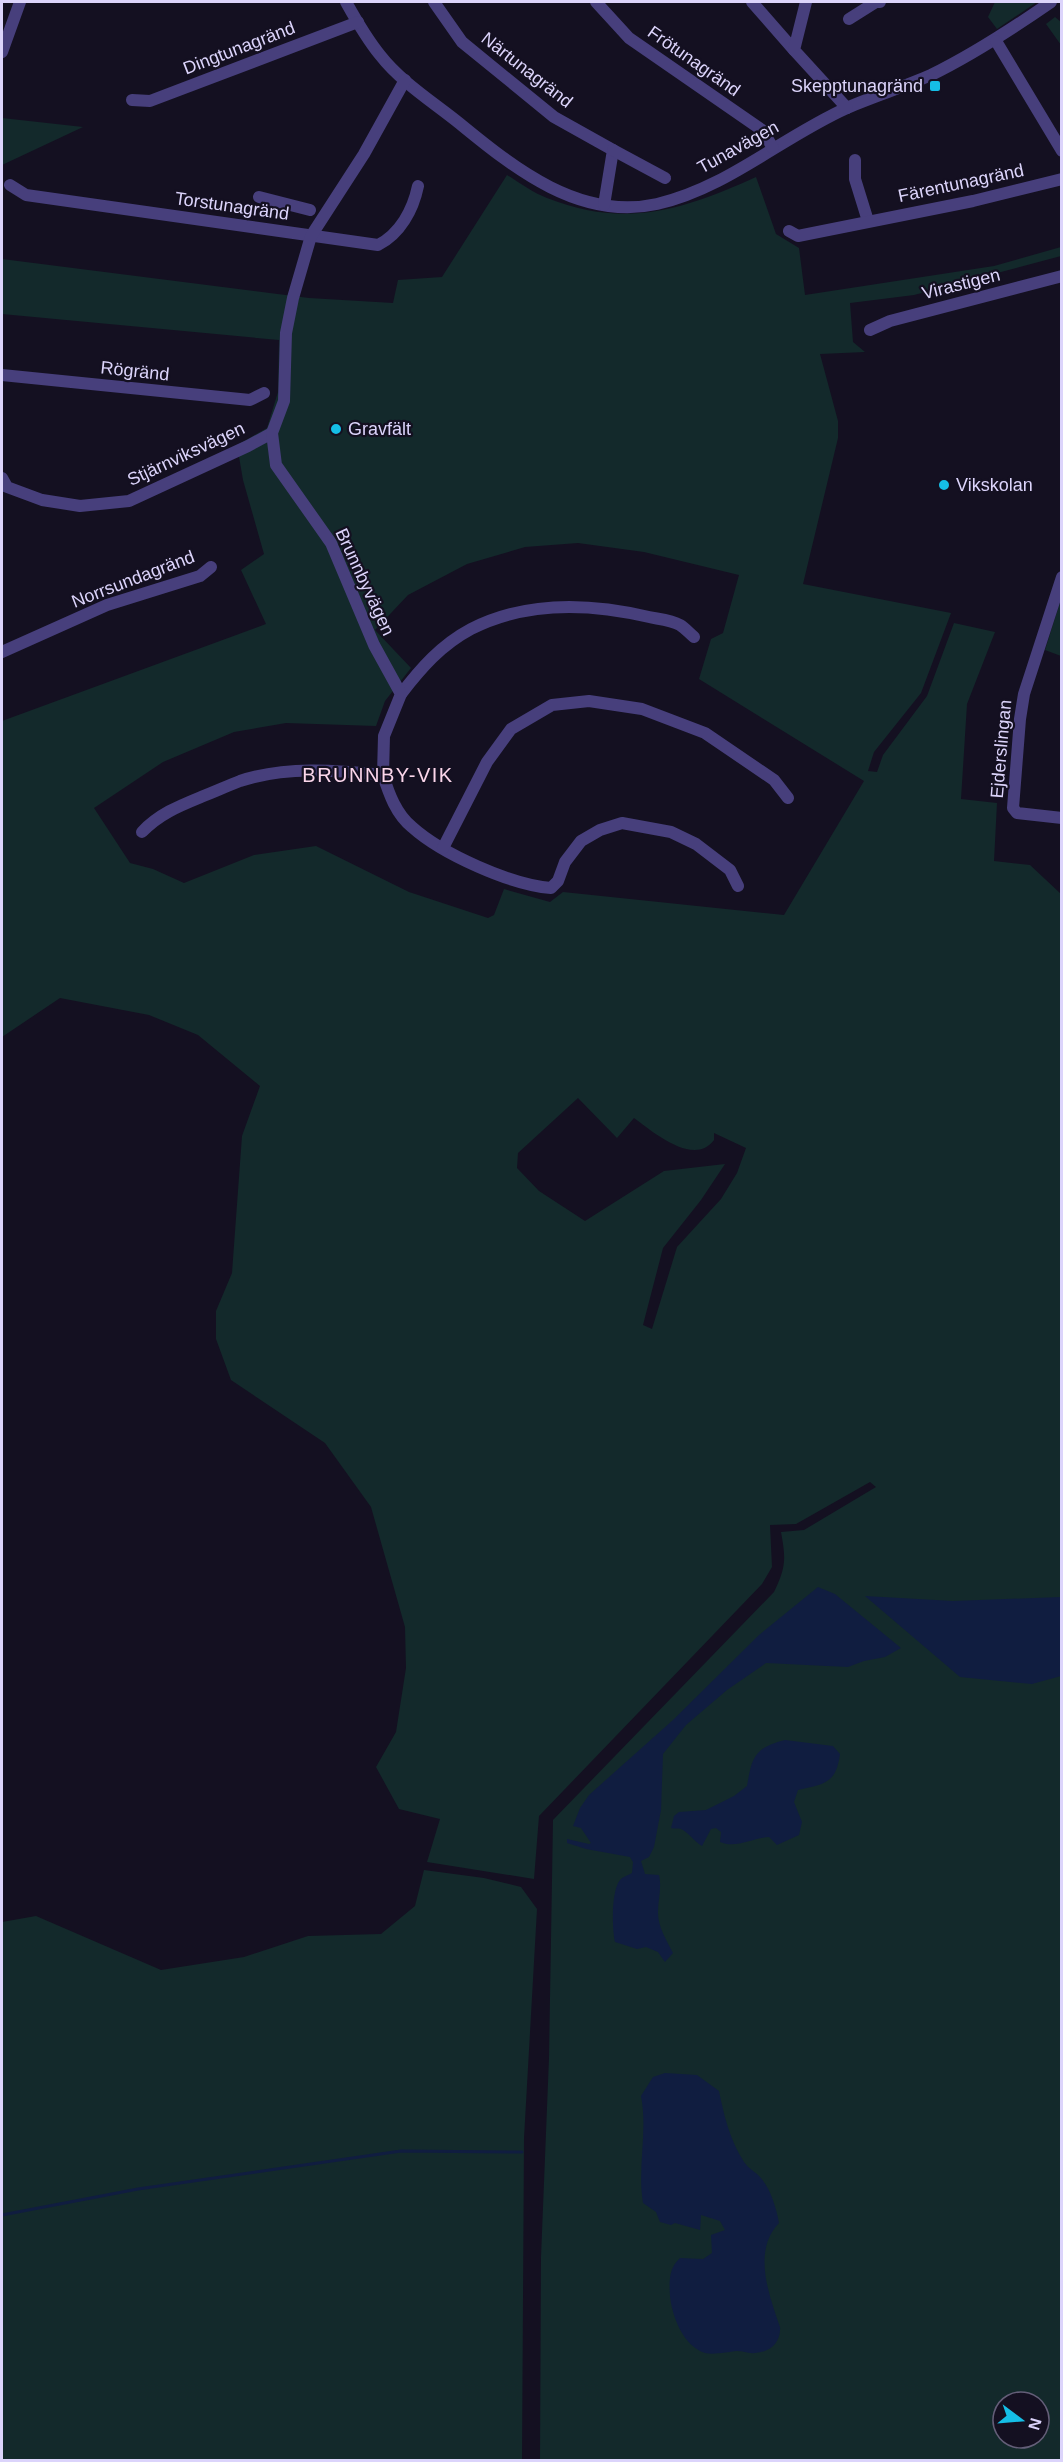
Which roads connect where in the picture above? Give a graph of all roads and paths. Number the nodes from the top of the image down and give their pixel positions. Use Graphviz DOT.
graph roads {
  1 [pos="20,2"];
  2 [pos="346,2"];
  3 [pos="434,2"];
  4 [pos="596,2"];
  5 [pos="752,2"];
  6 [pos="807,2"];
  7 [pos="880,2"];
  8 [pos="1051,2"];
  9 [pos="849,19"];
  10 [pos="358,22"];
  11 [pos="996,41"];
  12 [pos="794,50"];
  13 [pos="2,52"];
  14 [pos="405,80"];
  15 [pos="132,100"];
  16 [pos="847,108"];
  17 [pos="773,148"];
  18 [pos="613,150"];
  19 [pos="1062,151"];
  20 [pos="855,160"];
  21 [pos="665,178"];
  22 [pos="1062,179"];
  23 [pos="10,185"];
  24 [pos="418,186"];
  25 [pos="259,197"];
  26 [pos="604,206"];
  27 [pos="310,210"];
  28 [pos="868,221"];
  29 [pos="789,231"];
  30 [pos="311,236"];
  31 [pos="1062,276"];
  32 [pos="870,330"];
  33 [pos="2,375"];
  34 [pos="264,393"];
  35 [pos="272,433"];
  36 [pos="3,486"];
  37 [pos="211,567"];
  38 [pos="1062,577"];
  39 [pos="694,637"];
  40 [pos="2,652"];
  41 [pos="401,694"];
  42 [pos="383,775"];
  43 [pos="788,798"];
  44 [pos="1062,818"];
  45 [pos="142,832"];
  46 [pos="443,848"];
  47 [pos="738,886"];
  1 -- 13 [label="street"];
  2 -- 10 [label="street, Tunavägen"];
  3 -- 18 [label="street, Närtunagränd"];
  4 -- 17 [label="street, Frötunagränd"];
  5 -- 12 [label="street"];
  6 -- 12 [label="street"];
  7 -- 9 [label="street"];
  8 -- 11 [label="street, Tunavägen"];
  10 -- 14 [label="street, Tunavägen"];
  10 -- 15 [label="street, Dingtunagränd"];
  11 -- 16 [label="street, Tunavägen"];
  11 -- 19 [label="street"];
  12 -- 16 [label="street"];
  14 -- 26 [label="street, Tunavägen"];
  14 -- 30 [label="street, Brunnbyvägen"];
  16 -- 17 [label="street, Tunavägen"];
  17 -- 26 [label="street, Tunavägen"];
  18 -- 21 [label="street, Närtunagränd"];
  18 -- 26 [label="street"];
  20 -- 28 [label="street"];
  22 -- 28 [label="street, Färentunagränd"];
  23 -- 30 [label="street, Torstunagränd"];
  24 -- 30 [label="street, Torstunagränd"];
  25 -- 27 [label="street"];
  28 -- 29 [label="street, Färentunagränd"];
  30 -- 35 [label="street, Brunnbyvägen"];
  31 -- 32 [label="street, Virastigen"];
  33 -- 34 [label="street, Rögränd"];
  35 -- 36 [label="street, Stjärnviksvägen"];
  35 -- 41 [label="street, Brunnbyvägen"];
  37 -- 40 [label="street, Norrsundagränd"];
  38 -- 44 [label="street, Ejderslingan"];
  39 -- 41 [label="street"];
  41 -- 42 [label="street"];
  42 -- 45 [label="street"];
  42 -- 46 [label="street"];
  43 -- 46 [label="street"];
  46 -- 47 [label="street"];
}
